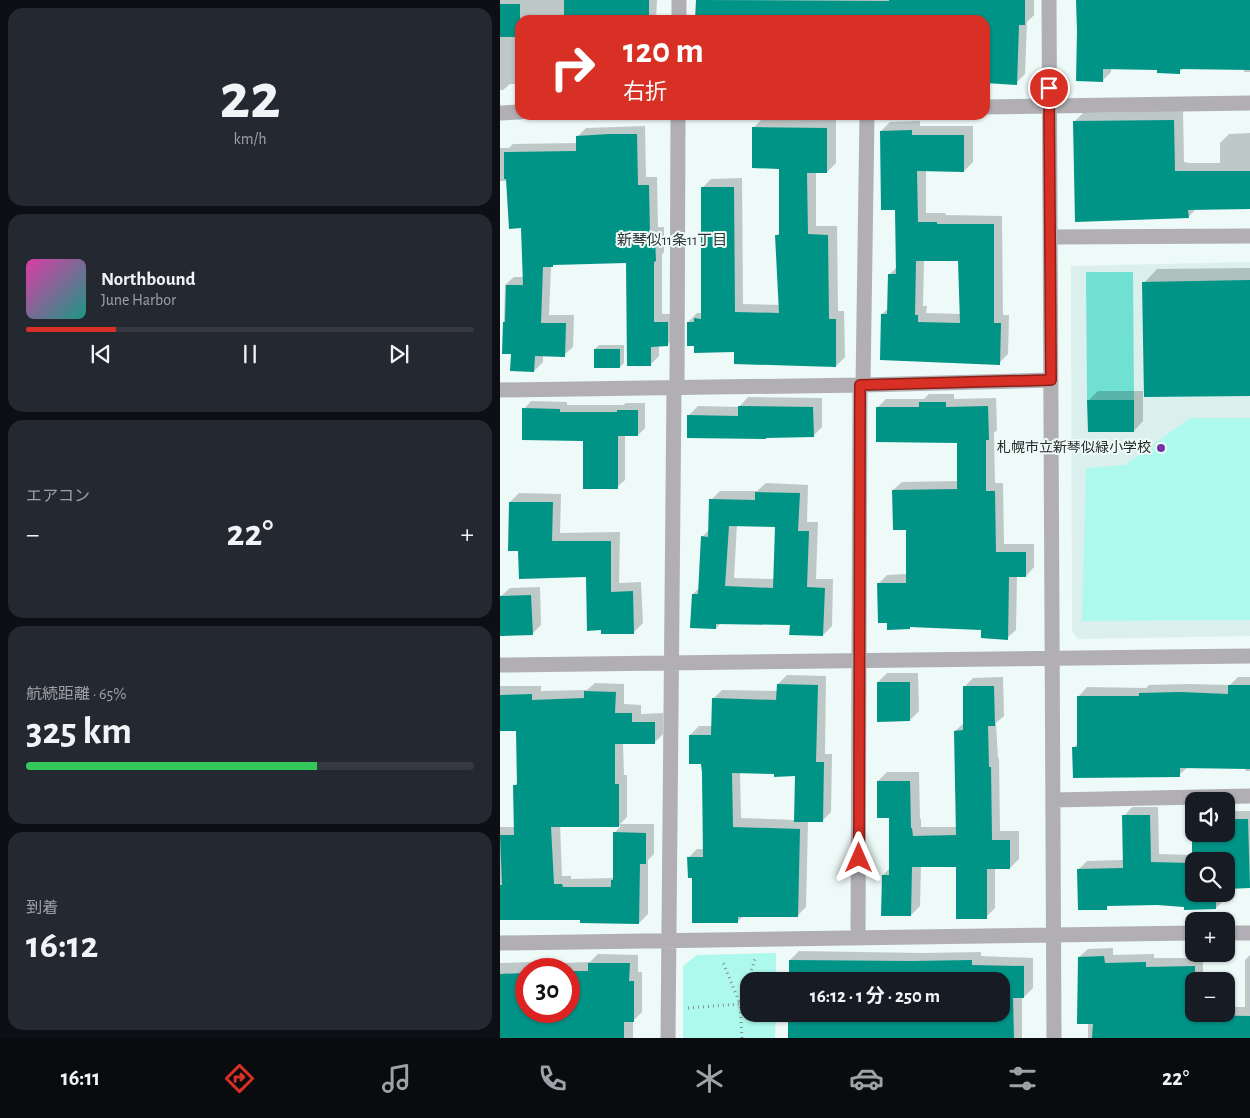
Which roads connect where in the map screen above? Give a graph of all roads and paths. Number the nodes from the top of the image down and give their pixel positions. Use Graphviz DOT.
graph roads {
  1 [pos="679,0"];
  2 [pos="1049,0"];
  3 [pos="679,15"];
  4 [pos="1250,102"];
  5 [pos="1049,106"];
  6 [pos="990,107"];
  7 [pos="515,112"];
  8 [pos="500,113"];
  9 [pos="678,120"];
  10 [pos="867,120"];
  11 [pos="1250,236"];
  12 [pos="1050,237"];
  13 [pos="1051,380"];
  14 [pos="861,385"];
  15 [pos="676,388"];
  16 [pos="500,390"];
  17 [pos="1250,656"];
  18 [pos="1052,658"];
  19 [pos="859,661"];
  20 [pos="671,663"];
  21 [pos="500,665"];
  22 [pos="1250,796"];
  23 [pos="1053,800"];
  24 [pos="1235,933"];
  25 [pos="1250,933"];
  26 [pos="1185,934"];
  27 [pos="1054,935"];
  28 [pos="858,938"];
  29 [pos="670,942"];
  30 [pos="500,943"];
  31 [pos="718,952"];
  32 [pos="758,952"];
  33 [pos="751,972"];
  34 [pos="740,1004"];
  35 [pos="685,1008"];
  36 [pos="741,1022"];
  37 [pos="668,1038"];
  38 [pos="742,1038"];
  39 [pos="1054,1038"];
  1 -- 3 [label="street"];
  2 -- 5 [label="street"];
  4 -- 5 [label="street"];
  5 -- 6 [label="street"];
  5 -- 12 [label="street"];
  7 -- 8 [label="street"];
  9 -- 15 [label="street"];
  10 -- 14 [label="street"];
  11 -- 12 [label="street"];
  12 -- 13 [label="street"];
  13 -- 14 [label="street"];
  13 -- 18 [label="street"];
  14 -- 15 [label="street"];
  14 -- 19 [label="street"];
  15 -- 16 [label="street"];
  15 -- 20 [label="street"];
  17 -- 18 [label="street"];
  18 -- 19 [label="street"];
  18 -- 23 [label="street"];
  19 -- 20 [label="street"];
  19 -- 28 [label="street"];
  20 -- 21 [label="street"];
  20 -- 29 [label="street"];
  22 -- 23 [label="street"];
  23 -- 27 [label="street"];
  24 -- 25 [label="street"];
  26 -- 27 [label="street"];
  27 -- 28 [label="street"];
  27 -- 39 [label="street"];
  28 -- 29 [label="street"];
  29 -- 30 [label="street"];
  29 -- 37 [label="street"];
  31 -- 34 [label="path"];
  32 -- 33 [label="path"];
  34 -- 35 [label="path"];
  36 -- 38 [label="path"];
}
